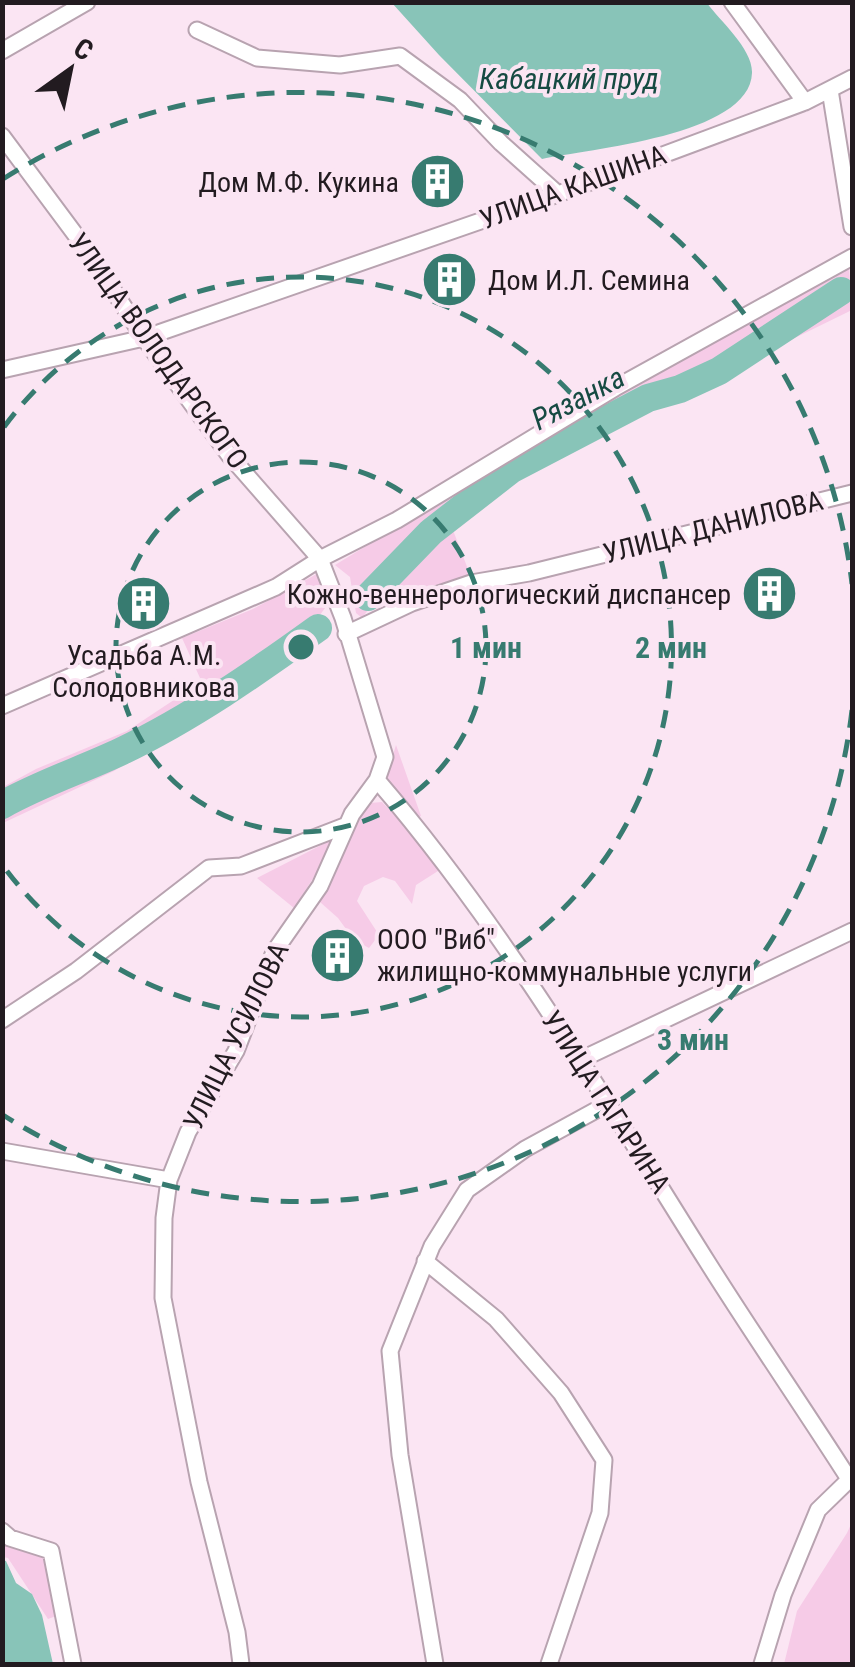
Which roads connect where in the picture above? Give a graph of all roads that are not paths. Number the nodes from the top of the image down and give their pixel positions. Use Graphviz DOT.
graph roads {
  1 [pos="88,2"];
  2 [pos="732,2"];
  3 [pos="198,30"];
  4 [pos="2,51"];
  5 [pos="852,78"];
  6 [pos="830,90"];
  7 [pos="805,102"];
  8 [pos="2,136"];
  9 [pos="558,194"];
  10 [pos="852,227"];
  11 [pos="852,257"];
  12 [pos="144,338"];
  13 [pos="2,370"];
  14 [pos="852,493"];
  15 [pos="320,560"];
  16 [pos="346,634"];
  17 [pos="2,706"];
  18 [pos="377,780"];
  19 [pos="347,825"];
  20 [pos="852,931"];
  21 [pos="2,1020"];
  22 [pos="582,1058"];
  23 [pos="609,1103"];
  24 [pos="2,1152"];
  25 [pos="169,1180"];
  26 [pos="425,1261"];
  27 [pos="851,1478"];
  28 [pos="2,1531"];
  29 [pos="72,1664"];
  30 [pos="241,1664"];
  31 [pos="435,1664"];
  32 [pos="549,1664"];
  33 [pos="762,1664"];
  1 -- 4 [label="street"];
  2 -- 7 [label="street"];
  3 -- 9 [label="street"];
  5 -- 6 [label="street, УЛИЦА КАШИНА"];
  6 -- 7 [label="street, УЛИЦА КАШИНА"];
  6 -- 10 [label="street"];
  7 -- 9 [label="street, УЛИЦА КАШИНА"];
  8 -- 12 [label="street, УЛИЦА ВОЛОДАРСКОГО"];
  9 -- 12 [label="street, УЛИЦА КАШИНА"];
  11 -- 15 [label="street"];
  12 -- 13 [label="street, УЛИЦА КАШИНА"];
  12 -- 15 [label="street, УЛИЦА ВОЛОДАРСКОГО"];
  14 -- 16 [label="street, УЛИЦА ДАНИЛОВА"];
  15 -- 16 [label="street"];
  15 -- 17 [label="street"];
  16 -- 18 [label="street"];
  18 -- 19 [label="street, УЛИЦА УСИЛОВА"];
  18 -- 22 [label="street, УЛИЦА ГАГАРИНА"];
  19 -- 21 [label="street"];
  19 -- 25 [label="street, УЛИЦА УСИЛОВА"];
  20 -- 22 [label="street"];
  22 -- 23 [label="street, УЛИЦА ГАГАРИНА"];
  23 -- 26 [label="street"];
  23 -- 27 [label="street, УЛИЦА ГАГАРИНА"];
  24 -- 25 [label="street"];
  25 -- 30 [label="street, УЛИЦА УСИЛОВА"];
  26 -- 31 [label="street"];
  26 -- 32 [label="street"];
  27 -- 33 [label="street"];
  28 -- 29 [label="street"];
}
